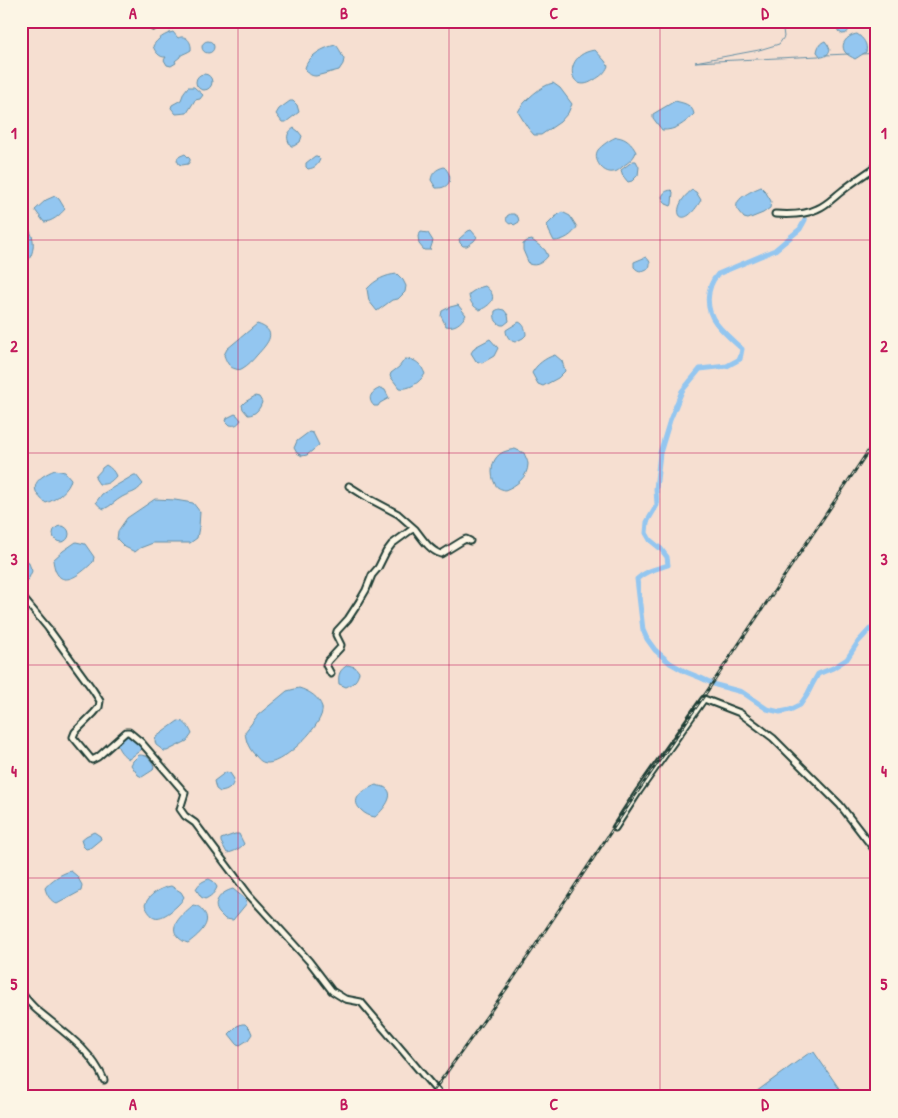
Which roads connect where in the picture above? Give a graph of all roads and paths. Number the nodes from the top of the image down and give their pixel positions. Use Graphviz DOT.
graph roads {
  1 [pos="27,21"];
  2 [pos="148,21"];
  3 [pos="21,22"];
  4 [pos="153,27"];
  5 [pos="877,166"];
  6 [pos="776,214"];
  7 [pos="349,486"];
  8 [pos="415,529"];
  9 [pos="470,541"];
  10 [pos="21,598"];
  11 [pos="331,674"];
  12 [pos="615,828"];
  13 [pos="877,853"];
  14 [pos="21,993"];
  15 [pos="104,1080"];
  16 [pos="442,1097"];
  1 -- 3 [label="street"];
  2 -- 4 [label="street"];
  5 -- 6 [label="street"];
  7 -- 8 [label="street"];
  8 -- 9 [label="street"];
  8 -- 11 [label="street"];
  10 -- 16 [label="street"];
  12 -- 13 [label="street"];
  14 -- 15 [label="street"];
}
